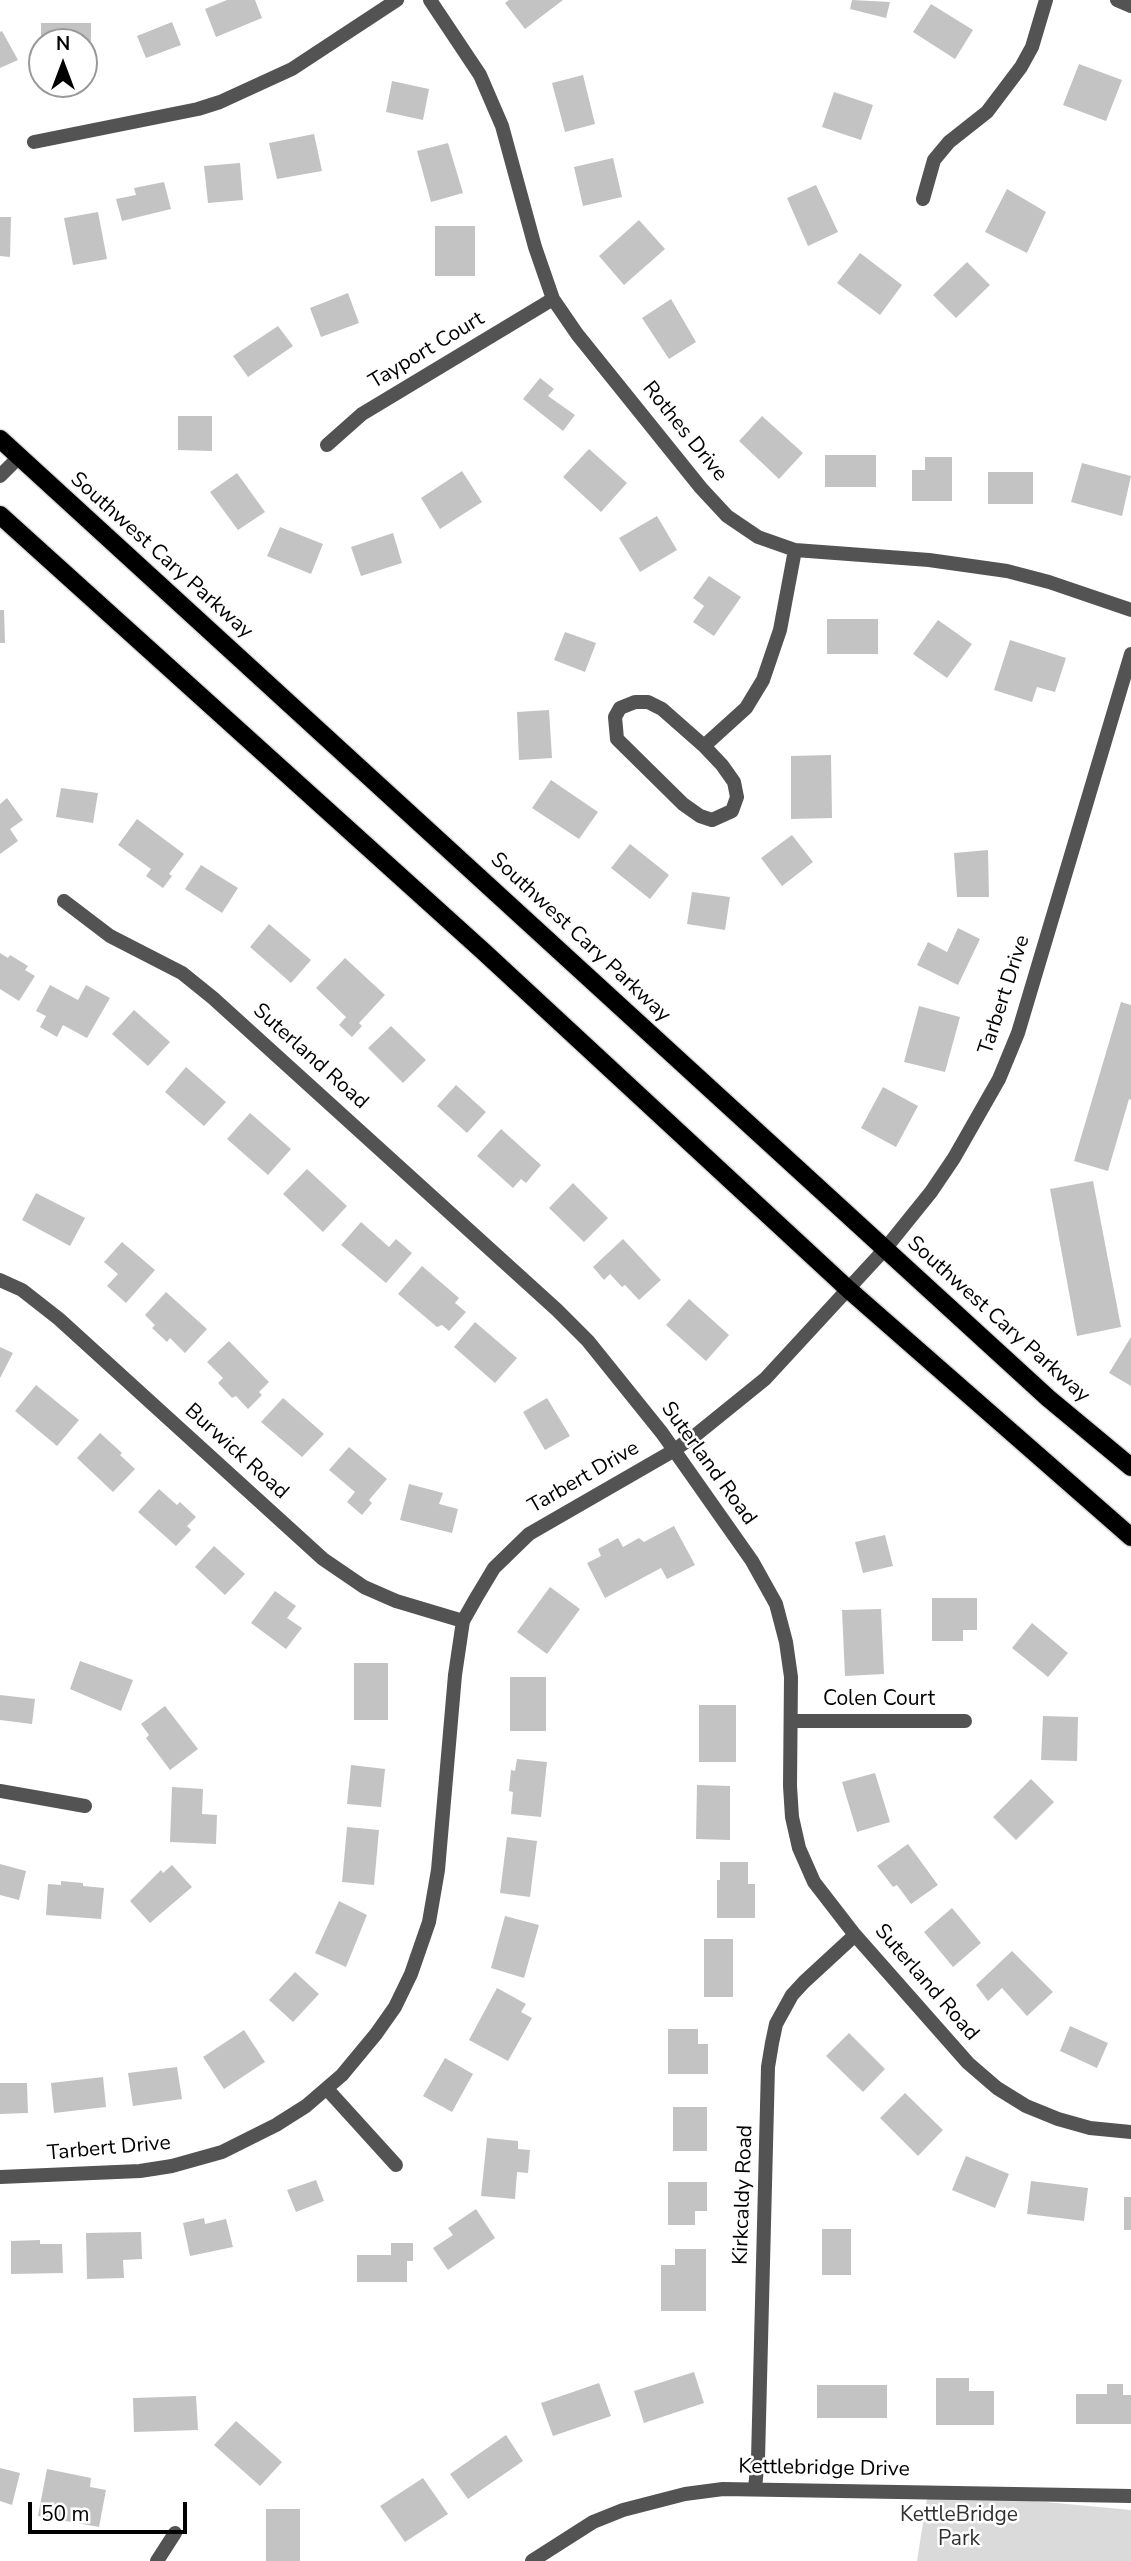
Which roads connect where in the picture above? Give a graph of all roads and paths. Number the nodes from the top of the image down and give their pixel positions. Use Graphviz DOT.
graph roads {
  1 [pos="397,0"];
  2 [pos="430,0"];
  3 [pos="1046,0"];
  4 [pos="1117,0"];
  5 [pos="1131,6"];
  6 [pos="34,142"];
  7 [pos="923,200"];
  8 [pos="553,299"];
  9 [pos="0,439"];
  10 [pos="327,445"];
  11 [pos="19,457"];
  12 [pos="0,476"];
  13 [pos="0,514"];
  14 [pos="795,550"];
  15 [pos="1131,610"];
  16 [pos="1131,654"];
  17 [pos="704,746"];
  18 [pos="64,901"];
  19 [pos="885,1249"];
  20 [pos="0,1280"];
  21 [pos="848,1289"];
  22 [pos="673,1451"];
  23 [pos="1131,1467"];
  24 [pos="1131,1537"];
  25 [pos="463,1621"];
  26 [pos="792,1721"];
  27 [pos="965,1721"];
  28 [pos="0,1791"];
  29 [pos="85,1806"];
  30 [pos="855,1936"];
  31 [pos="327,2089"];
  32 [pos="1131,2132"];
  33 [pos="396,2165"];
  34 [pos="0,2177"];
  35 [pos="755,2487"];
  36 [pos="1131,2496"];
  37 [pos="175,2533"];
  38 [pos="157,2561"];
  39 [pos="532,2561"];
  1 -- 6 [label="street"];
  2 -- 8 [label="street, Rothes Drive"];
  3 -- 7 [label="street"];
  4 -- 5 [label="street"];
  8 -- 10 [label="street, Tayport Court"];
  8 -- 14 [label="street, Rothes Drive"];
  9 -- 11 [label="main road, Southwest Cary Parkway"];
  11 -- 12 [label="street"];
  11 -- 19 [label="main road, Southwest Cary Parkway"];
  13 -- 21 [label="main road"];
  14 -- 15 [label="street, Rothes Drive"];
  14 -- 17 [label="street"];
  16 -- 19 [label="street, Tarbert Drive"];
  17 -- 17 [label="street"];
  18 -- 22 [label="street, Suterland Road"];
  19 -- 21 [label="street, Tarbert Drive"];
  19 -- 23 [label="main road, Southwest Cary Parkway"];
  20 -- 25 [label="street, Burwick Road"];
  21 -- 22 [label="street, Tarbert Drive"];
  21 -- 24 [label="main road"];
  22 -- 25 [label="street, Tarbert Drive"];
  22 -- 26 [label="street, Suterland Road"];
  25 -- 31 [label="street, Tarbert Drive"];
  26 -- 27 [label="street, Colen Court"];
  26 -- 30 [label="street, Suterland Road"];
  28 -- 29 [label="street"];
  30 -- 32 [label="street, Suterland Road"];
  30 -- 35 [label="street, Kirkcaldy Road"];
  31 -- 33 [label="street"];
  31 -- 34 [label="street, Tarbert Drive"];
  35 -- 36 [label="street, Kettlebridge Drive"];
  35 -- 39 [label="street, Kettlebridge Drive"];
  37 -- 38 [label="street"];
}
